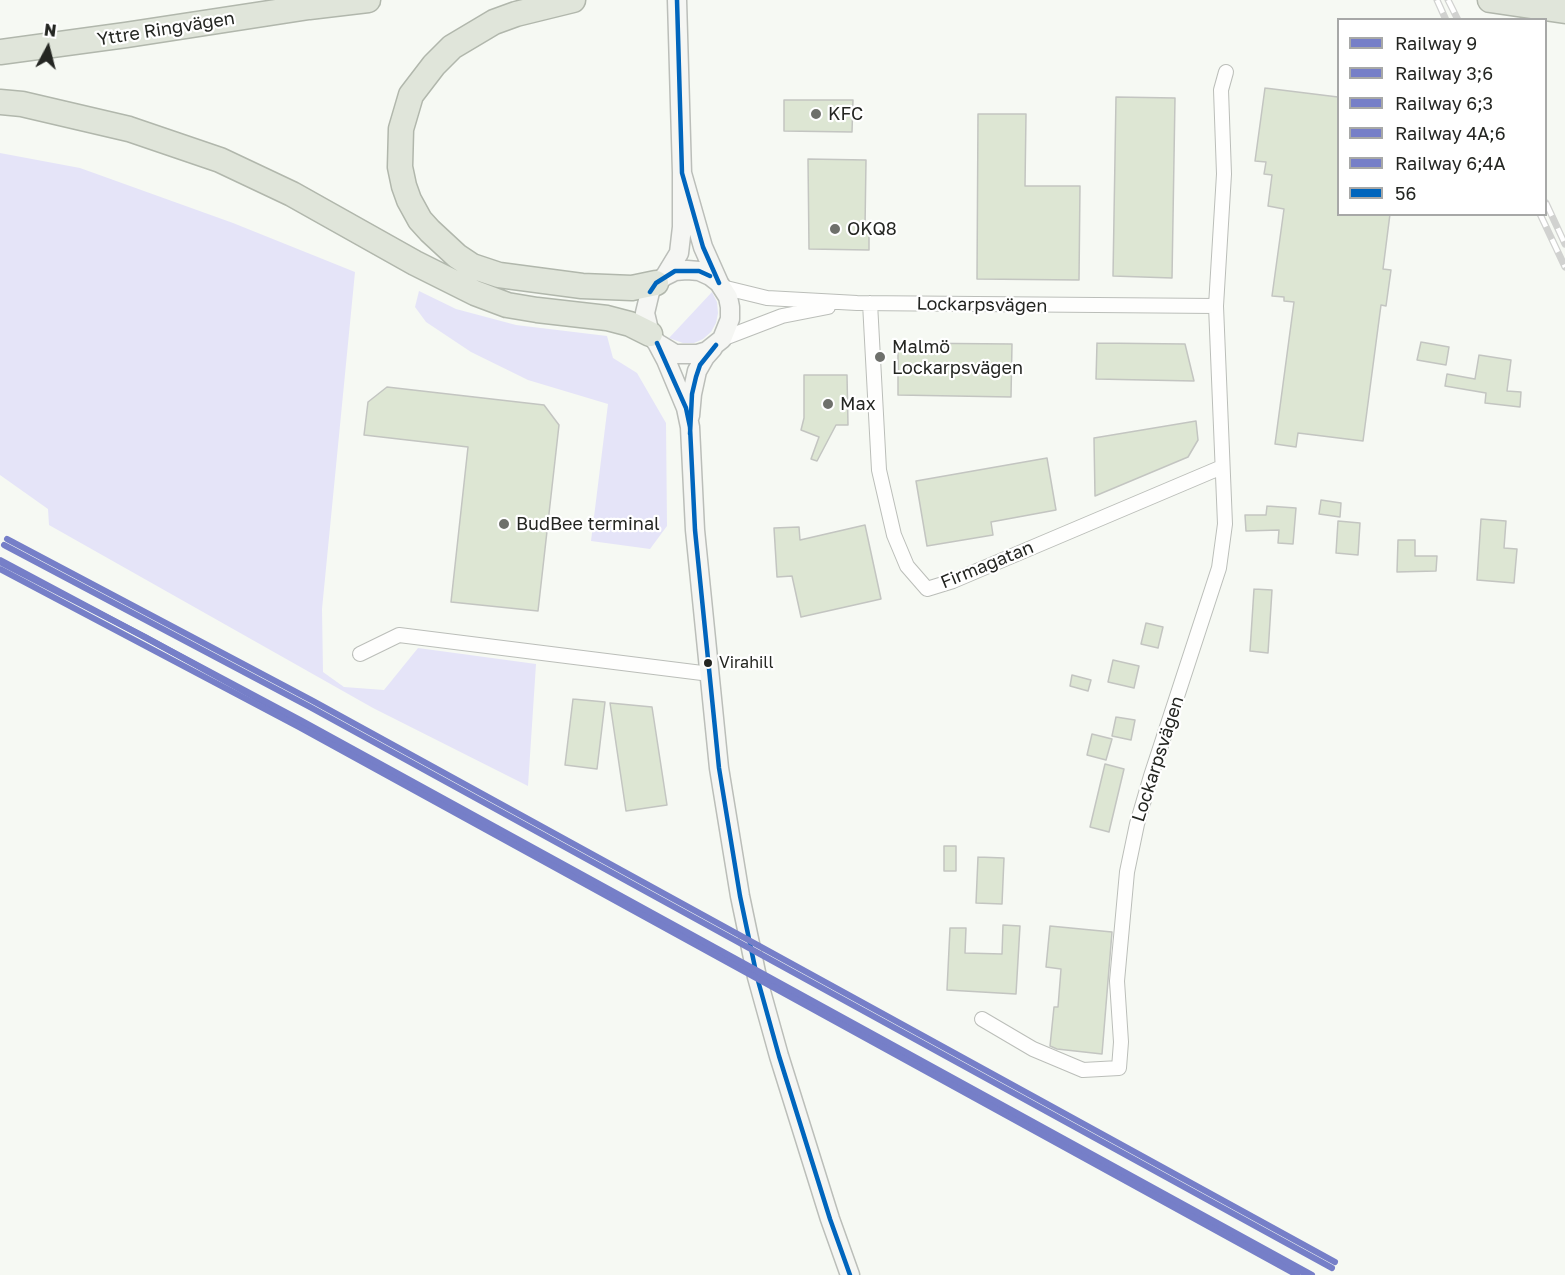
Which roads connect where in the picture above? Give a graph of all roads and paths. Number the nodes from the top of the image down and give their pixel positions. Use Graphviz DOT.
graph roads {
  1 [pos="368,0"];
  2 [pos="573,0"];
  3 [pos="677,0"];
  4 [pos="1491,0"];
  5 [pos="1565,11"];
  6 [pos="0,52"];
  7 [pos="1226,72"];
  8 [pos="0,102"];
  9 [pos="682,173"];
  10 [pos="660,280"];
  11 [pos="721,285"];
  12 [pos="863,303"];
  13 [pos="1216,306"];
  14 [pos="653,338"];
  15 [pos="719,342"];
  16 [pos="690,427"];
  17 [pos="1222,467"];
  18 [pos="360,654"];
  19 [pos="710,674"];
  20 [pos="981,1019"];
  21 [pos="850,1275"];
  1 -- 6 [label="highway, Yttre Ringvägen"];
  2 -- 10 [label="highway"];
  3 -- 9 [label="main road"];
  4 -- 5 [label="highway"];
  7 -- 13 [label="street, Lockarpsvägen"];
  8 -- 14 [label="highway"];
  9 -- 10 [label="main road"];
  9 -- 11 [label="main road"];
  10 -- 11 [label="main road"];
  10 -- 14 [label="main road"];
  11 -- 12 [label="street, Lockarpsvägen"];
  11 -- 15 [label="main road"];
  12 -- 13 [label="street, Lockarpsvägen"];
  12 -- 15 [label="street, Lockarpsvägen"];
  12 -- 17 [label="street, Firmagatan"];
  13 -- 17 [label="street, Lockarpsvägen"];
  14 -- 15 [label="main road"];
  14 -- 16 [label="main road"];
  15 -- 16 [label="main road"];
  16 -- 19 [label="main road"];
  17 -- 20 [label="street, Lockarpsvägen"];
  18 -- 19 [label="street"];
  19 -- 21 [label="main road"];
}
